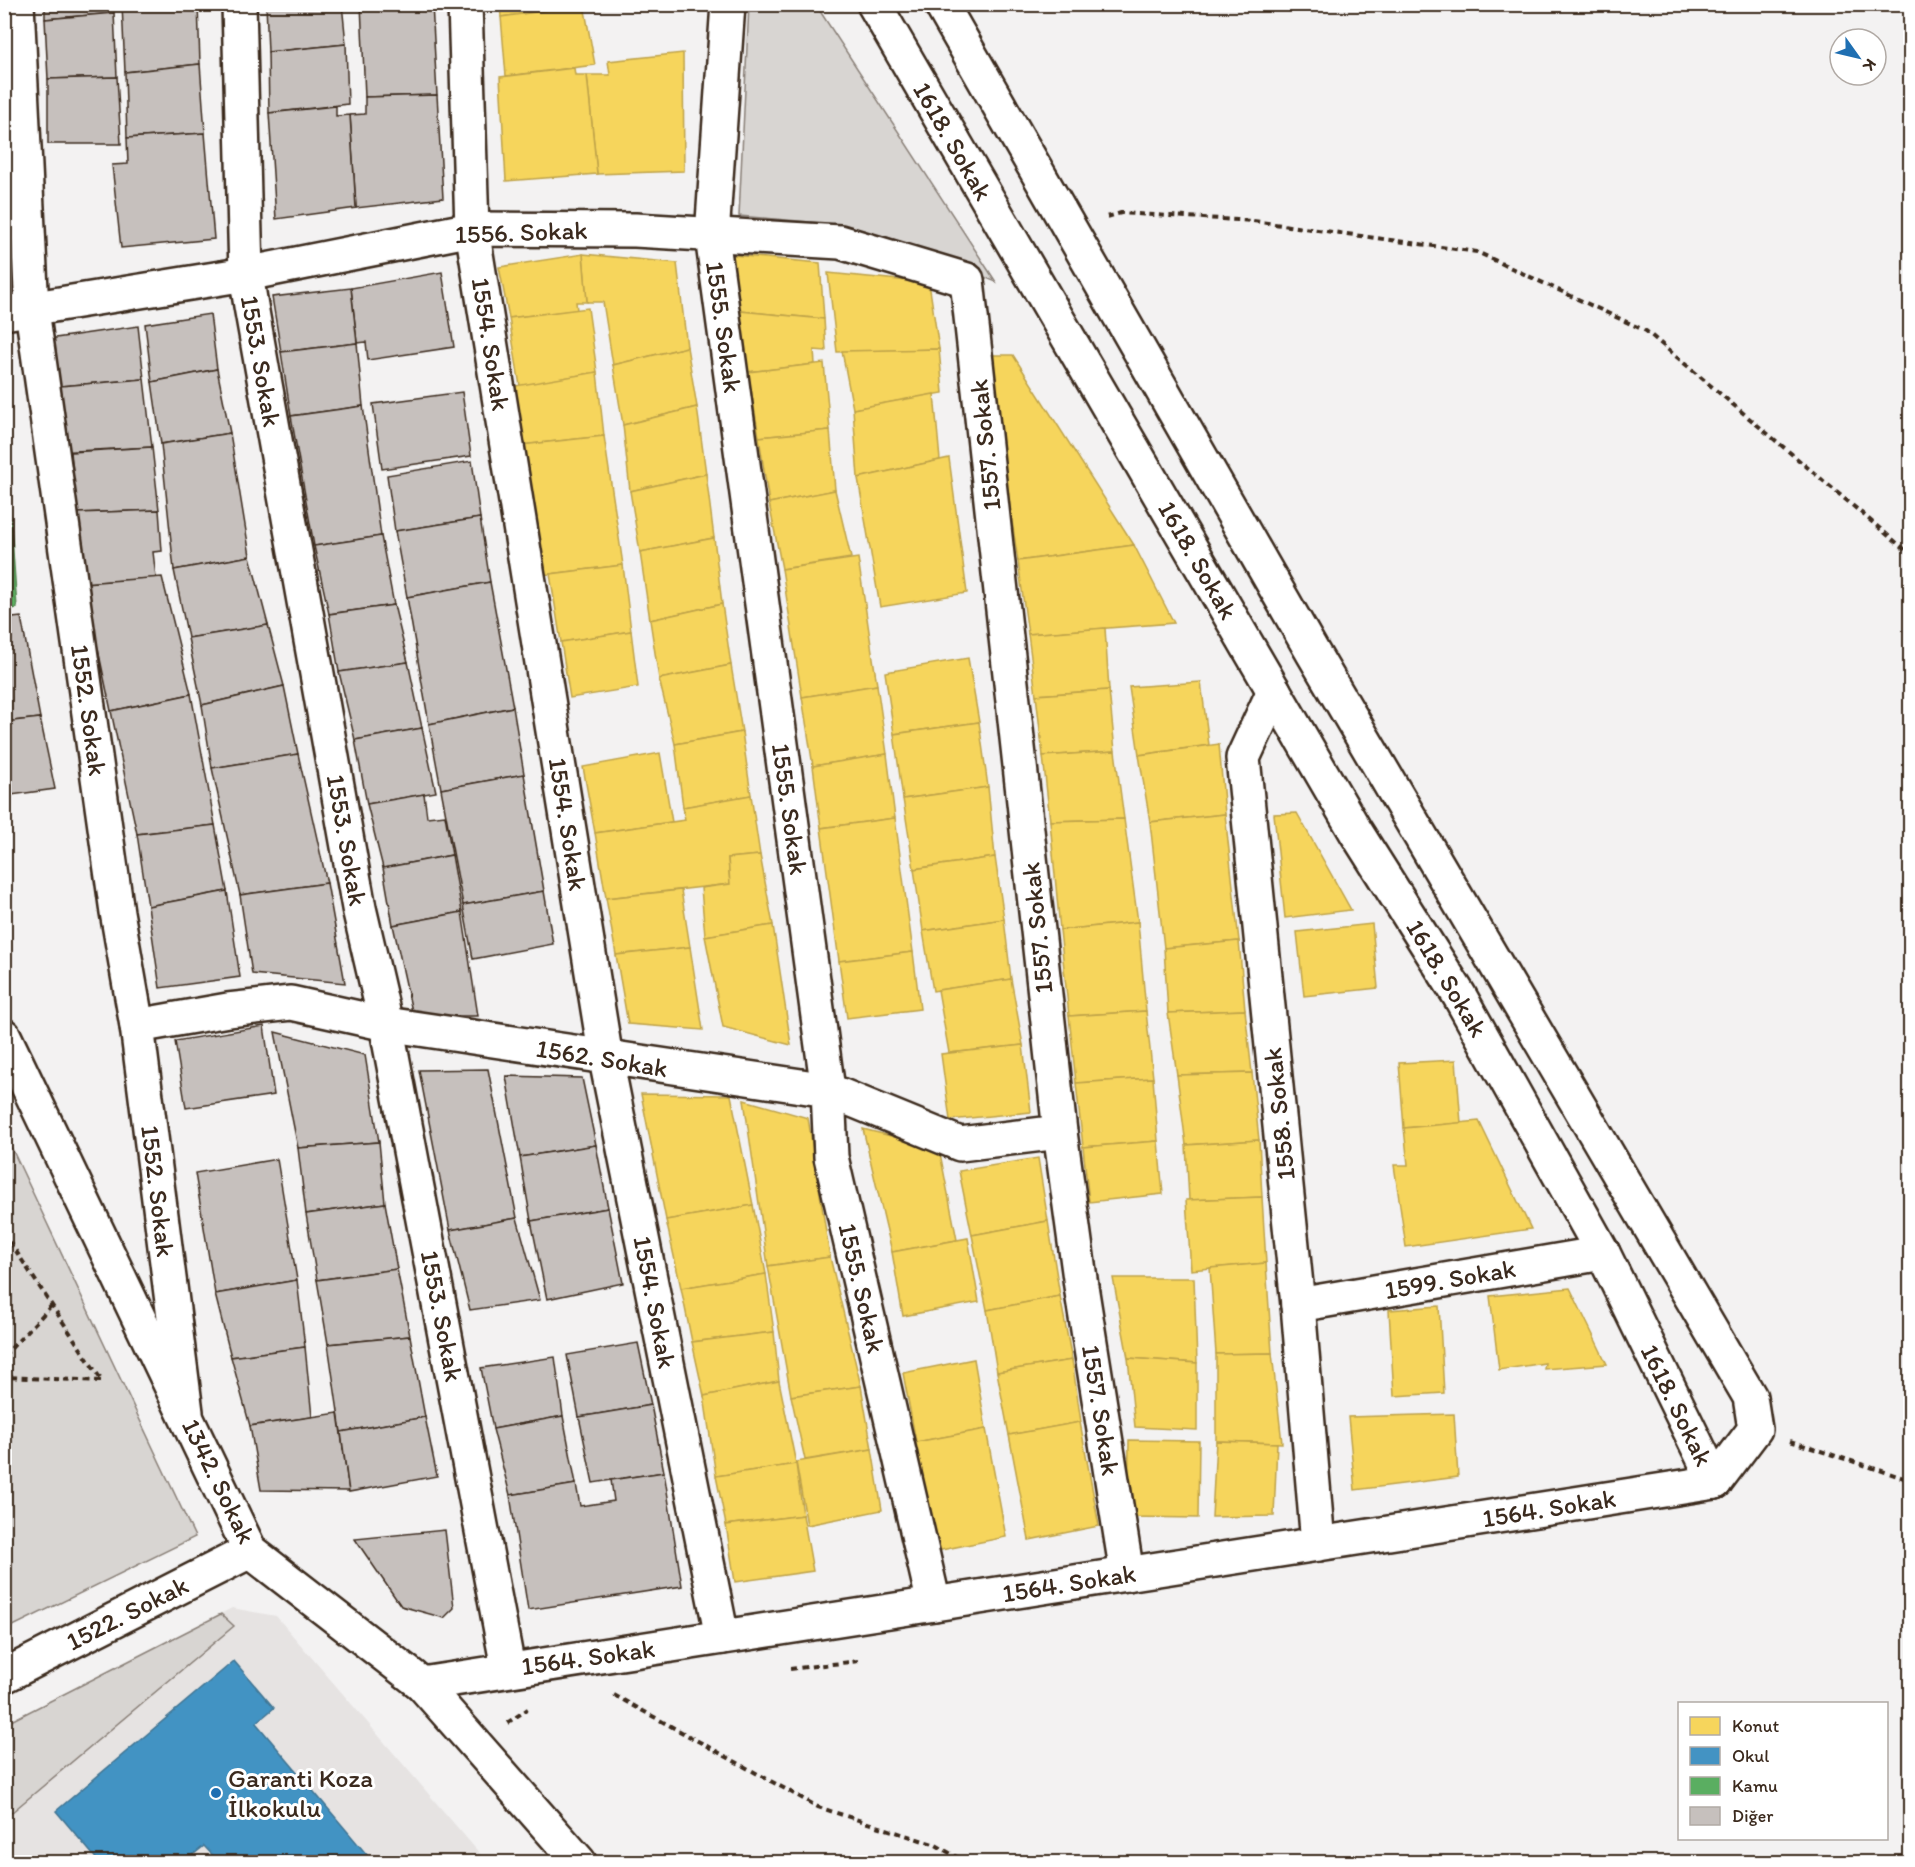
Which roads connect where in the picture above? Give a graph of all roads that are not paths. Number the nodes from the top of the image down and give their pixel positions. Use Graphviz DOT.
graph roads {
  1 [pos="17,4"];
  2 [pos="239,4"];
  3 [pos="465,4"];
  4 [pos="728,4"];
  5 [pos="874,4"];
  6 [pos="941,4"];
  7 [pos="472,229"];
  8 [pos="712,236"];
  9 [pos="246,274"];
  10 [pos="966,280"];
  11 [pos="18,311"];
  12 [pos="1274,691"];
  13 [pos="386,1024"];
  14 [pos="137,1026"];
  15 [pos="4,1036"];
  16 [pos="606,1059"];
  17 [pos="828,1090"];
  18 [pos="1060,1132"];
  19 [pos="1603,1252"];
  20 [pos="1298,1305"];
  21 [pos="186,1413"];
  22 [pos="1715,1482"];
  23 [pos="1318,1544"];
  24 [pos="250,1551"];
  25 [pos="1127,1574"];
  26 [pos="934,1604"];
  27 [pos="722,1637"];
  28 [pos="508,1668"];
  29 [pos="4,1676"];
  30 [pos="422,1684"];
  31 [pos="579,1863"];
  1 -- 11 [label="street, 1552. Sokak"];
  2 -- 9 [label="street, 1553. Sokak"];
  3 -- 7 [label="street, 1554. Sokak"];
  4 -- 8 [label="street, 1555. Sokak"];
  5 -- 12 [label="street, 1618. Sokak"];
  6 -- 22 [label="street, 1618. Sokak"];
  7 -- 8 [label="street, 1556. Sokak"];
  7 -- 9 [label="street, 1556. Sokak"];
  7 -- 16 [label="street, 1554. Sokak"];
  8 -- 10 [label="street, 1556. Sokak"];
  8 -- 17 [label="street, 1555. Sokak"];
  9 -- 11 [label="street, 1556. Sokak"];
  9 -- 13 [label="street, 1553. Sokak"];
  10 -- 18 [label="street, 1557. Sokak"];
  11 -- 14 [label="street, 1552. Sokak"];
  12 -- 19 [label="street, 1618. Sokak"];
  12 -- 20 [label="street, 1558. Sokak"];
  13 -- 14 [label="street, 1562. Sokak"];
  13 -- 16 [label="street, 1562. Sokak"];
  13 -- 28 [label="street, 1553. Sokak"];
  14 -- 21 [label="street, 1552. Sokak"];
  15 -- 21 [label="street, 1342. Sokak"];
  16 -- 17 [label="street, 1562. Sokak"];
  16 -- 27 [label="street, 1554. Sokak"];
  17 -- 18 [label="street, 1562. Sokak"];
  17 -- 26 [label="street, 1555. Sokak"];
  18 -- 25 [label="street, 1557. Sokak"];
  19 -- 20 [label="street, 1599. Sokak"];
  19 -- 22 [label="street, 1618. Sokak"];
  20 -- 23 [label="street, 1558. Sokak"];
  21 -- 24 [label="street, 1342. Sokak"];
  22 -- 23 [label="street, 1564. Sokak"];
  23 -- 25 [label="street, 1564. Sokak"];
  24 -- 29 [label="street, 1522. Sokak"];
  24 -- 30 [label="street, 1342. Sokak"];
  25 -- 26 [label="street, 1564. Sokak"];
  26 -- 27 [label="street, 1564. Sokak"];
  27 -- 28 [label="street, 1564. Sokak"];
  28 -- 30 [label="street, 1564. Sokak"];
  30 -- 31 [label="street, 1342. Sokak"];
}
